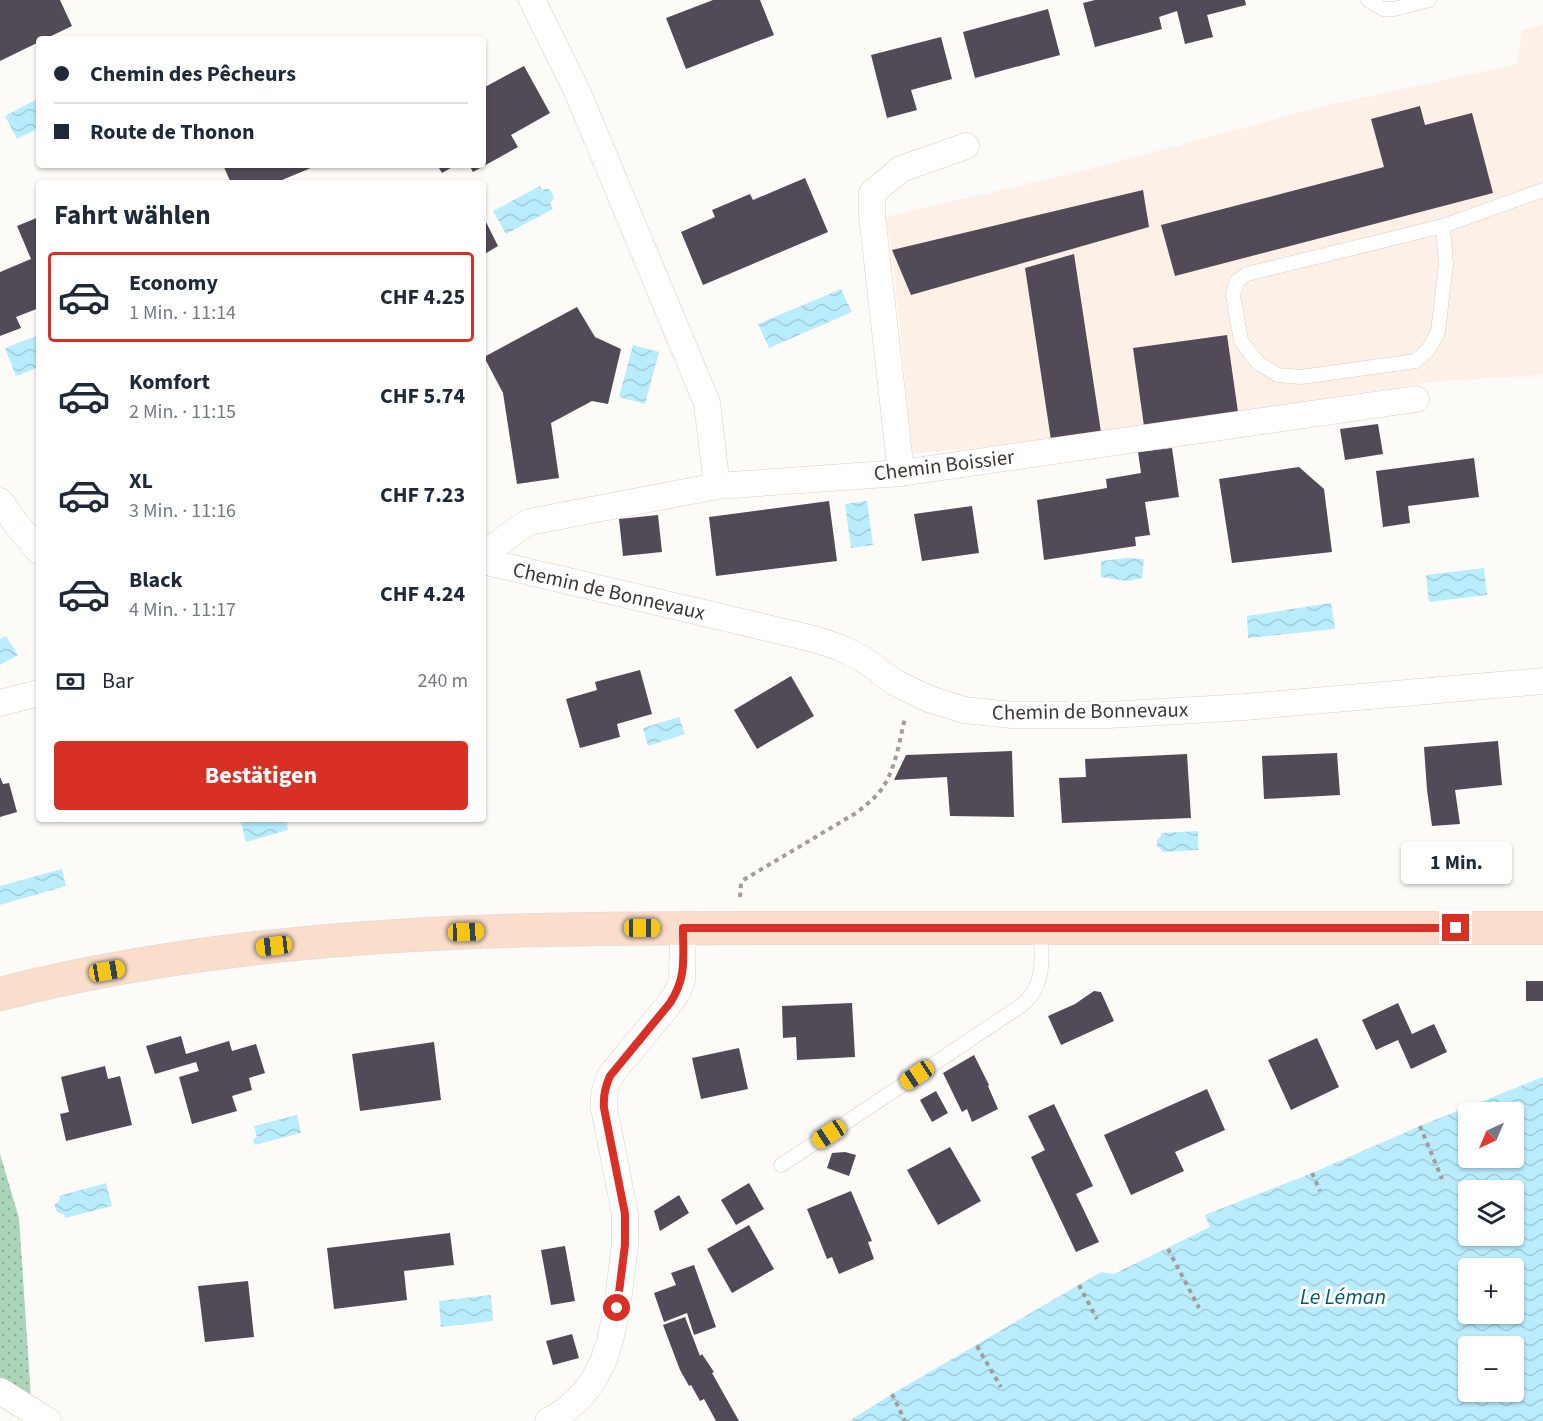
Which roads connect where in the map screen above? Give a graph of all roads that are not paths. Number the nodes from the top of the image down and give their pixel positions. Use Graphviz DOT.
graph roads {
  1 [pos="532,0"];
  2 [pos="1368,0"];
  3 [pos="1429,0"];
  4 [pos="966,146"];
  5 [pos="1543,190"];
  6 [pos="1443,226"];
  7 [pos="1416,399"];
  8 [pos="901,473"];
  9 [pos="717,486"];
  10 [pos="0,501"];
  11 [pos="36,547"];
  12 [pos="486,553"];
  13 [pos="486,562"];
  14 [pos="1543,681"];
  15 [pos="36,694"];
  16 [pos="0,703"];
  17 [pos="683,928"];
  18 [pos="1041,928"];
  19 [pos="1543,928"];
  20 [pos="0,994"];
  21 [pos="781,1165"];
  22 [pos="0,1391"];
  23 [pos="48,1421"];
  24 [pos="548,1421"];
  1 -- 9 [label="street"];
  2 -- 3 [label="lane"];
  4 -- 8 [label="street"];
  5 -- 6 [label="lane"];
  6 -- 6 [label="lane"];
  7 -- 8 [label="street, Chemin Boissier"];
  8 -- 9 [label="street, Chemin Boissier"];
  9 -- 12 [label="street, Chemin Boissier"];
  10 -- 11 [label="street"];
  13 -- 14 [label="street, Chemin de Bonnevaux"];
  15 -- 16 [label="street"];
  17 -- 18 [label="main road"];
  17 -- 20 [label="main road"];
  17 -- 24 [label="street"];
  18 -- 19 [label="main road"];
  18 -- 21 [label="lane"];
  22 -- 23 [label="street"];
}
